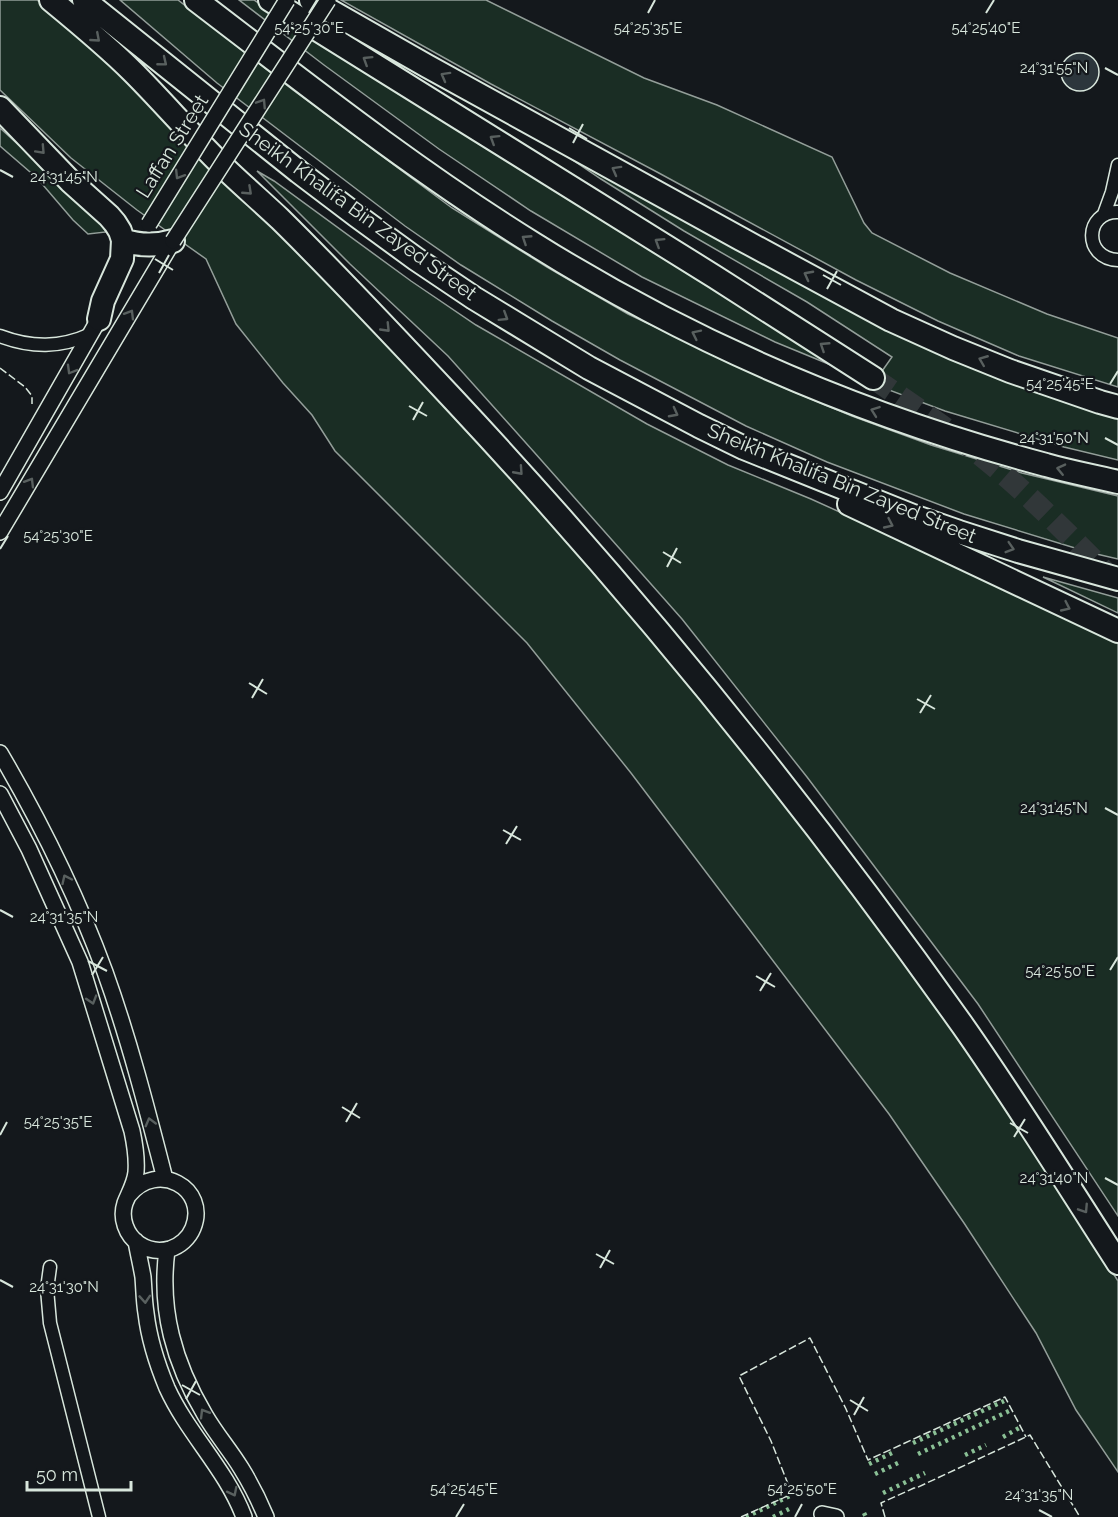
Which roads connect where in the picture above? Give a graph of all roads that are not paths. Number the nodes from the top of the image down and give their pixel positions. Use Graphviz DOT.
graph roads {
  1 [pos="51,0"];
  2 [pos="84,0"];
  3 [pos="196,0"];
  4 [pos="270,0"];
  5 [pos="287,0"];
  6 [pos="312,0"];
  7 [pos="328,0"];
  8 [pos="0,108"];
  9 [pos="1118,165"];
  10 [pos="1118,212"];
  11 [pos="1104,214"];
  12 [pos="173,241"];
  13 [pos="130,242"];
  14 [pos="1118,260"];
  15 [pos="95,327"];
  16 [pos="0,336"];
  17 [pos="873,378"];
  18 [pos="1118,406"];
  19 [pos="744,448"];
  20 [pos="1118,482"];
  21 [pos="0,492"];
  22 [pos="0,532"];
  23 [pos="1118,579"];
  24 [pos="1118,631"];
  25 [pos="0,753"];
  26 [pos="0,794"];
  27 [pos="165,1179"];
  28 [pos="129,1195"];
  29 [pos="136,1241"];
  30 [pos="167,1250"];
  31 [pos="1118,1263"];
  32 [pos="50,1267"];
  33 [pos="99,1517"];
  34 [pos="244,1517"];
  35 [pos="266,1517"];
  36 [pos="823,1517"];
  37 [pos="836,1517"];
  1 -- 31 [label="highway, one-way"];
  2 -- 19 [label="highway, Sheikh Khalifa Bin Zayed Street, one-way"];
  20 -- 3 [label="highway, one-way"];
  17 -- 4 [label="highway, one-way"];
  5 -- 13 [label="street, Laffan Street, one-way, bridge"];
  18 -- 6 [label="highway, one-way"];
  12 -- 7 [label="street, one-way, bridge"];
  8 -- 13 [label="highway, one-way"];
  9 -- 11 [label="street"];
  10 -- 11 [label="street"];
  11 -- 14 [label="street"];
  12 -- 13 [label="highway"];
  22 -- 12 [label="street, one-way"];
  13 -- 15 [label="highway"];
  15 -- 16 [label="street"];
  15 -- 21 [label="street, one-way"];
  19 -- 23 [label="highway, Sheikh Khalifa Bin Zayed Street, one-way"];
  19 -- 24 [label="highway, one-way"];
  27 -- 25 [label="street, one-way"];
  26 -- 28 [label="street, one-way"];
  27 -- 28 [label="street"];
  27 -- 30 [label="street"];
  28 -- 29 [label="street"];
  29 -- 30 [label="street"];
  29 -- 34 [label="street, one-way"];
  35 -- 30 [label="street, one-way"];
  32 -- 33 [label="street"];
  36 -- 37 [label="street"];
}
